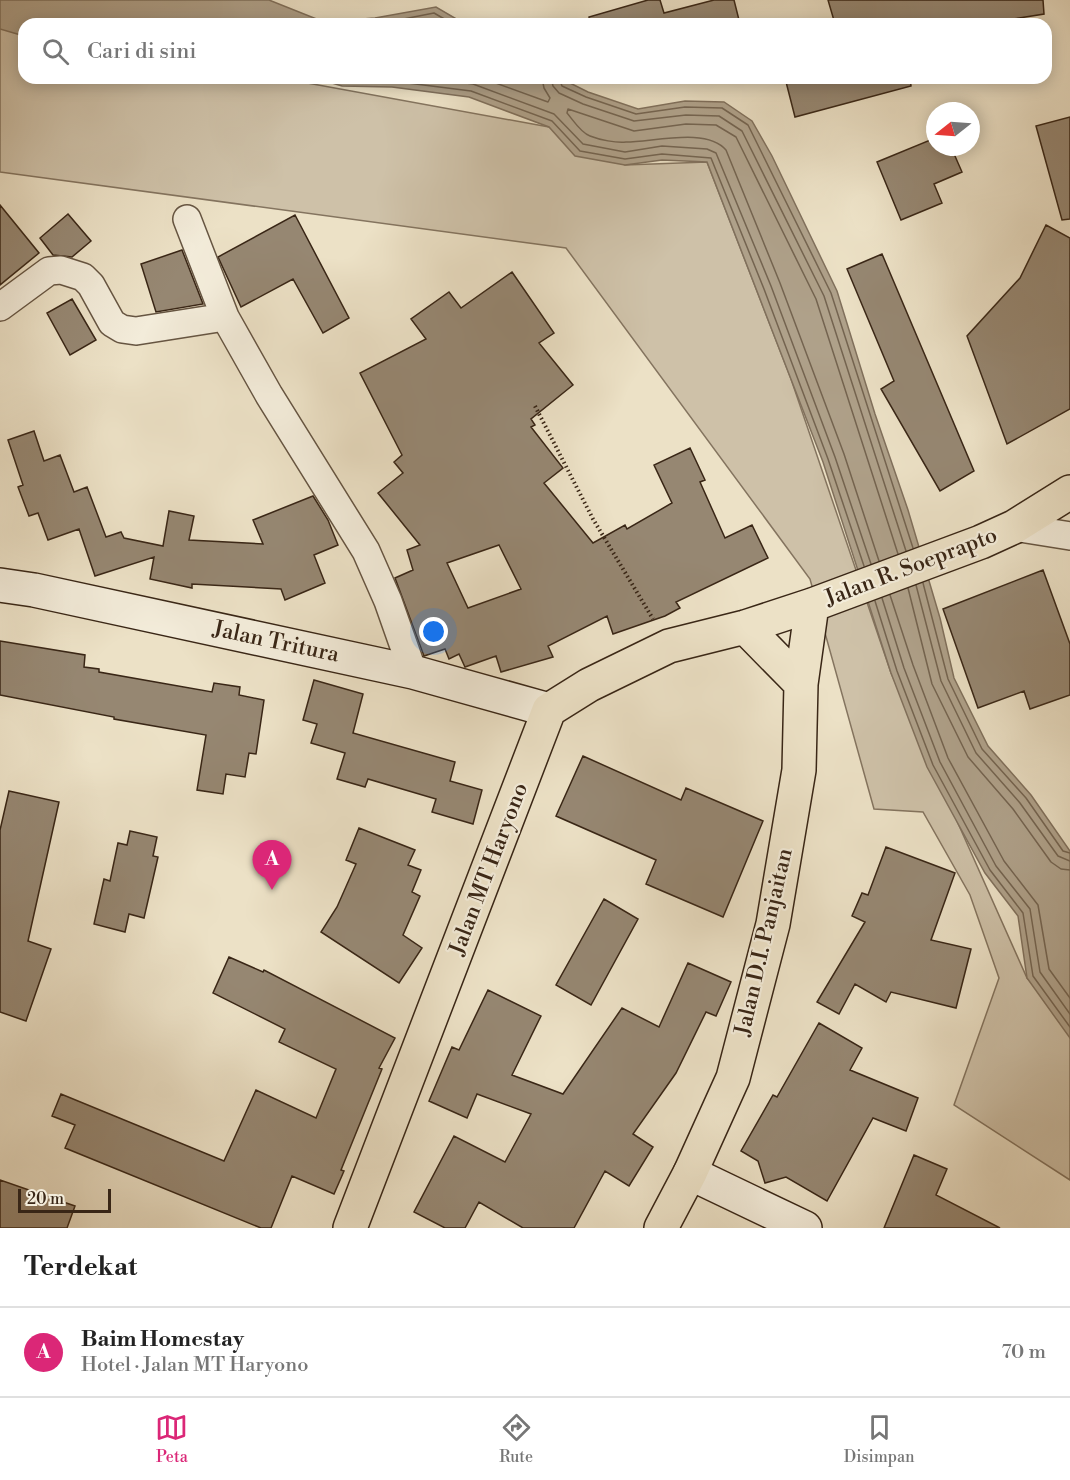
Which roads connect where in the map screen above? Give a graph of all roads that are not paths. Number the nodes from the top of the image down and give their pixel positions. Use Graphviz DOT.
graph roads {
  1 [pos="187,219"];
  2 [pos="0,307"];
  3 [pos="225,317"];
  4 [pos="1070,492"];
  5 [pos="1014,527"];
  6 [pos="1070,536"];
  7 [pos="0,585"];
  8 [pos="820,601"];
  9 [pos="745,627"];
  10 [pos="413,672"];
  11 [pos="801,684"];
  12 [pos="549,710"];
  13 [pos="690,1173"];
  14 [pos="351,1228"];
  15 [pos="661,1228"];
  16 [pos="805,1228"];
  1 -- 3 [label="street"];
  2 -- 3 [label="street"];
  3 -- 10 [label="street"];
  4 -- 5 [label="highway, Jalan R. Soeprapto"];
  5 -- 6 [label="street"];
  5 -- 8 [label="highway, Jalan R. Soeprapto"];
  7 -- 10 [label="street, Jalan Tritura"];
  8 -- 9 [label="highway, Jalan R. Soeprapto"];
  8 -- 11 [label="highway, Jalan D.I. Panjaitan"];
  9 -- 11 [label="highway"];
  9 -- 12 [label="highway"];
  10 -- 12 [label="street, Jalan Tritura"];
  11 -- 13 [label="highway, Jalan D.I. Panjaitan"];
  12 -- 14 [label="highway, Jalan MT Haryono"];
  13 -- 15 [label="highway, Jalan D.I. Panjaitan"];
  13 -- 16 [label="street"];
}
